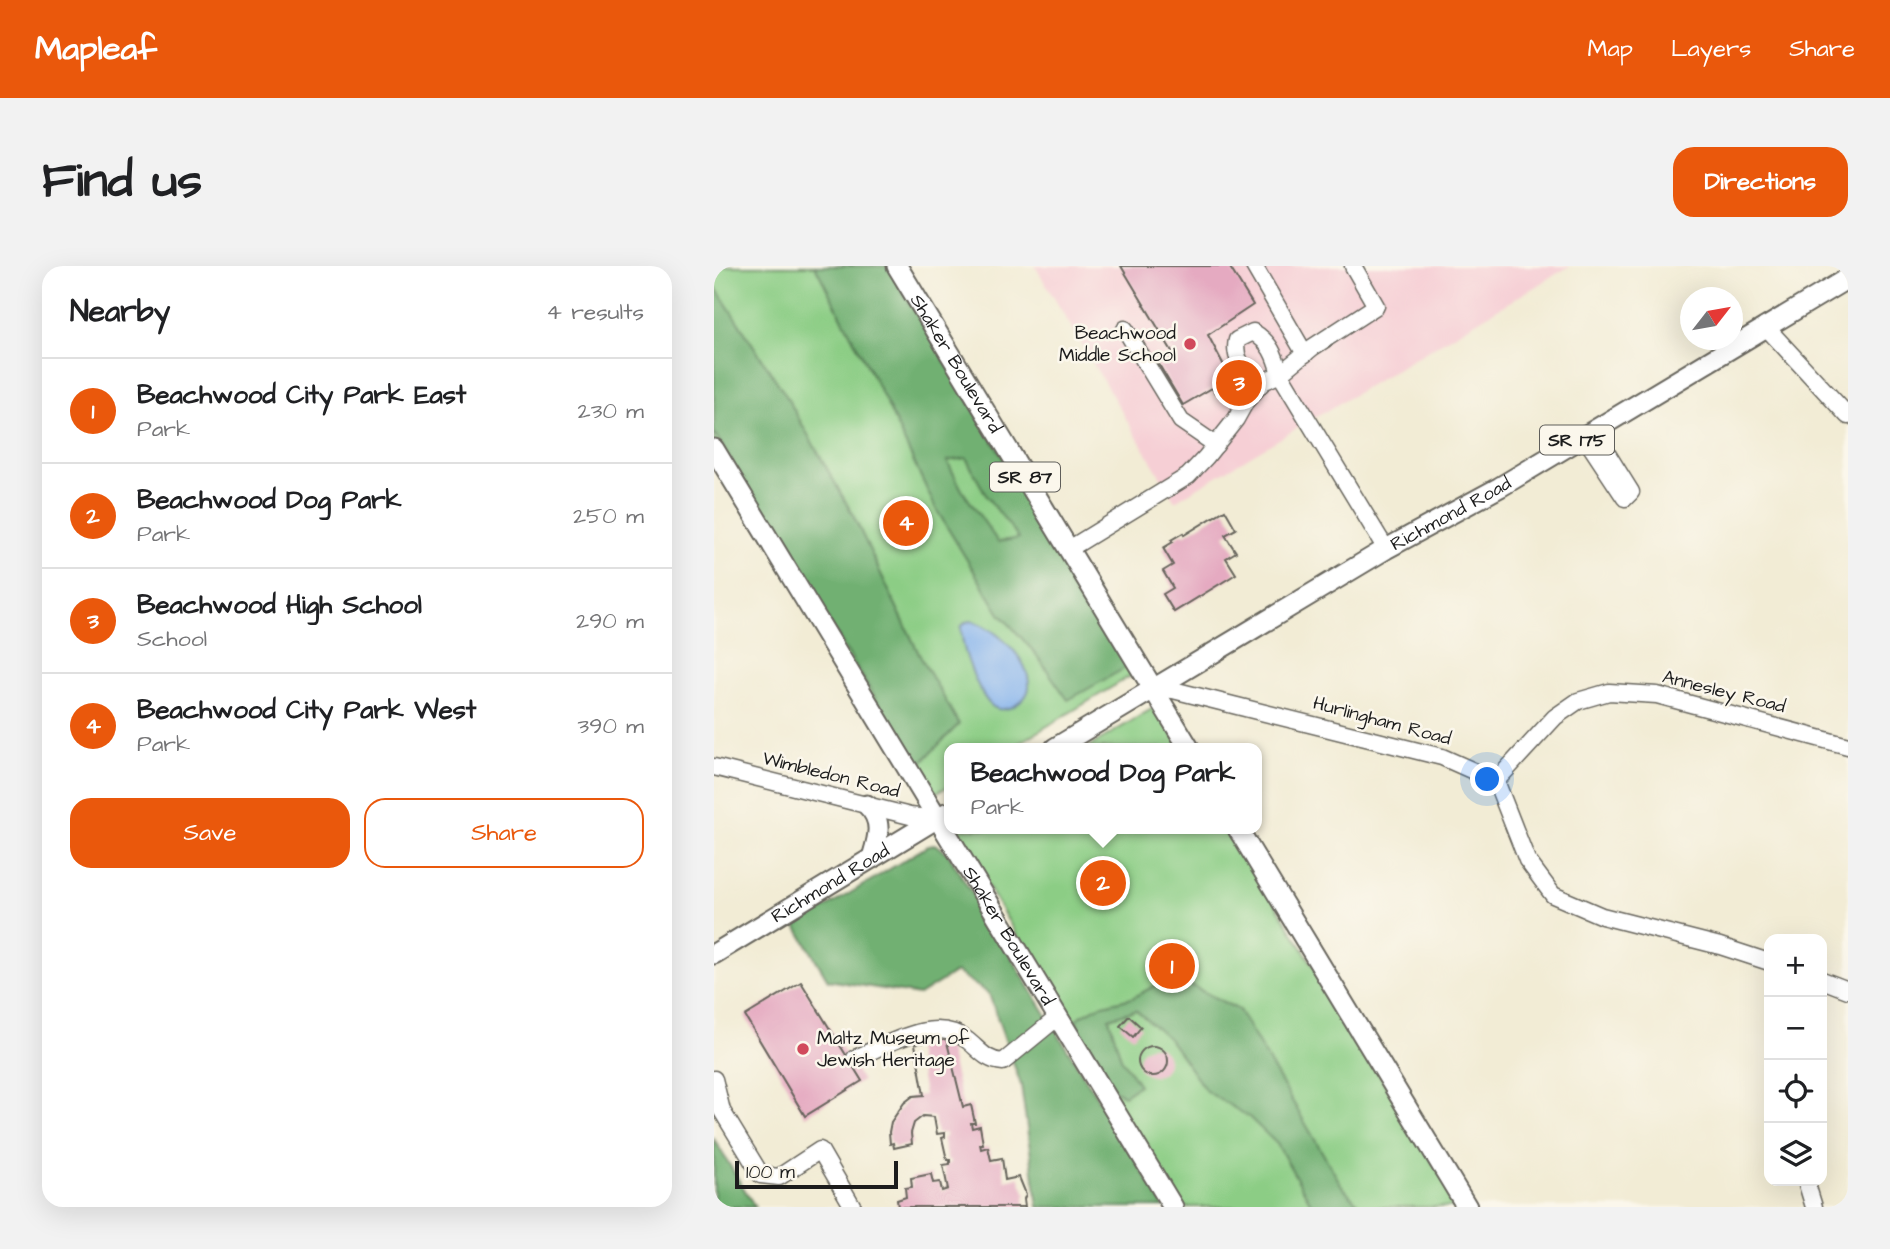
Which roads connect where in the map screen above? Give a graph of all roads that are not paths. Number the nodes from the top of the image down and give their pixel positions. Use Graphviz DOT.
graph roads {
  1 [pos="897,266"];
  2 [pos="1254,266"];
  3 [pos="1353,266"];
  4 [pos="1848,278"];
  5 [pos="1765,326"];
  6 [pos="1125,329"];
  7 [pos="1305,354"];
  8 [pos="1280,374"];
  9 [pos="1263,382"];
  10 [pos="1848,416"];
  11 [pos="1216,445"];
  12 [pos="714,449"];
  13 [pos="1069,549"];
  14 [pos="1386,549"];
  15 [pos="1154,689"];
  16 [pos="1063,743"];
  17 [pos="1186,743"];
  18 [pos="1848,746"];
  19 [pos="714,768"];
  20 [pos="1496,781"];
  21 [pos="867,805"];
  22 [pos="943,815"];
  23 [pos="954,834"];
  24 [pos="1241,834"];
  25 [pos="872,858"];
  26 [pos="714,954"];
  27 [pos="1764,960"];
  28 [pos="1827,982"];
  29 [pos="1848,990"];
  30 [pos="1058,1017"];
  31 [pos="856,1058"];
  32 [pos="714,1079"];
  33 [pos="716,1094"];
  34 [pos="1808,1186"];
  35 [pos="853,1207"];
  36 [pos="1173,1207"];
  37 [pos="1467,1207"];
  38 [pos="1814,1207"];
  1 -- 13 [label="main road, Shaker Boulevard / SR 87"];
  2 -- 7 [label="street"];
  3 -- 7 [label="street"];
  4 -- 5 [label="main road, Richmond Road / SR 175"];
  5 -- 10 [label="street"];
  5 -- 14 [label="main road, Richmond Road / SR 175"];
  6 -- 11 [label="street"];
  7 -- 8 [label="street"];
  8 -- 9 [label="street"];
  8 -- 9 [label="street"];
  8 -- 14 [label="street"];
  9 -- 11 [label="street"];
  11 -- 13 [label="street"];
  12 -- 22 [label="main road, Shaker Boulevard"];
  13 -- 15 [label="main road, Shaker Boulevard / SR 87"];
  14 -- 15 [label="main road, Richmond Road / SR 175"];
  15 -- 16 [label="main road, Richmond Road"];
  15 -- 17 [label="main road, Shaker Boulevard"];
  15 -- 20 [label="street, Hurlingham Road"];
  18 -- 20 [label="street, Annesley Road"];
  19 -- 21 [label="street, Wimbledon Road"];
  20 -- 27 [label="street"];
  21 -- 22 [label="street, Wimbledon Road"];
  21 -- 25 [label="main road"];
  22 -- 25 [label="main road, Richmond Road"];
  23 -- 30 [label="main road, Shaker Boulevard"];
  24 -- 37 [label="main road"];
  25 -- 26 [label="main road, Richmond Road"];
  28 -- 29 [label="street"];
  30 -- 31 [label="street"];
  30 -- 36 [label="main road, Shaker Boulevard"];
  32 -- 33 [label="street"];
  33 -- 35 [label="street"];
  34 -- 38 [label="street"];
}
